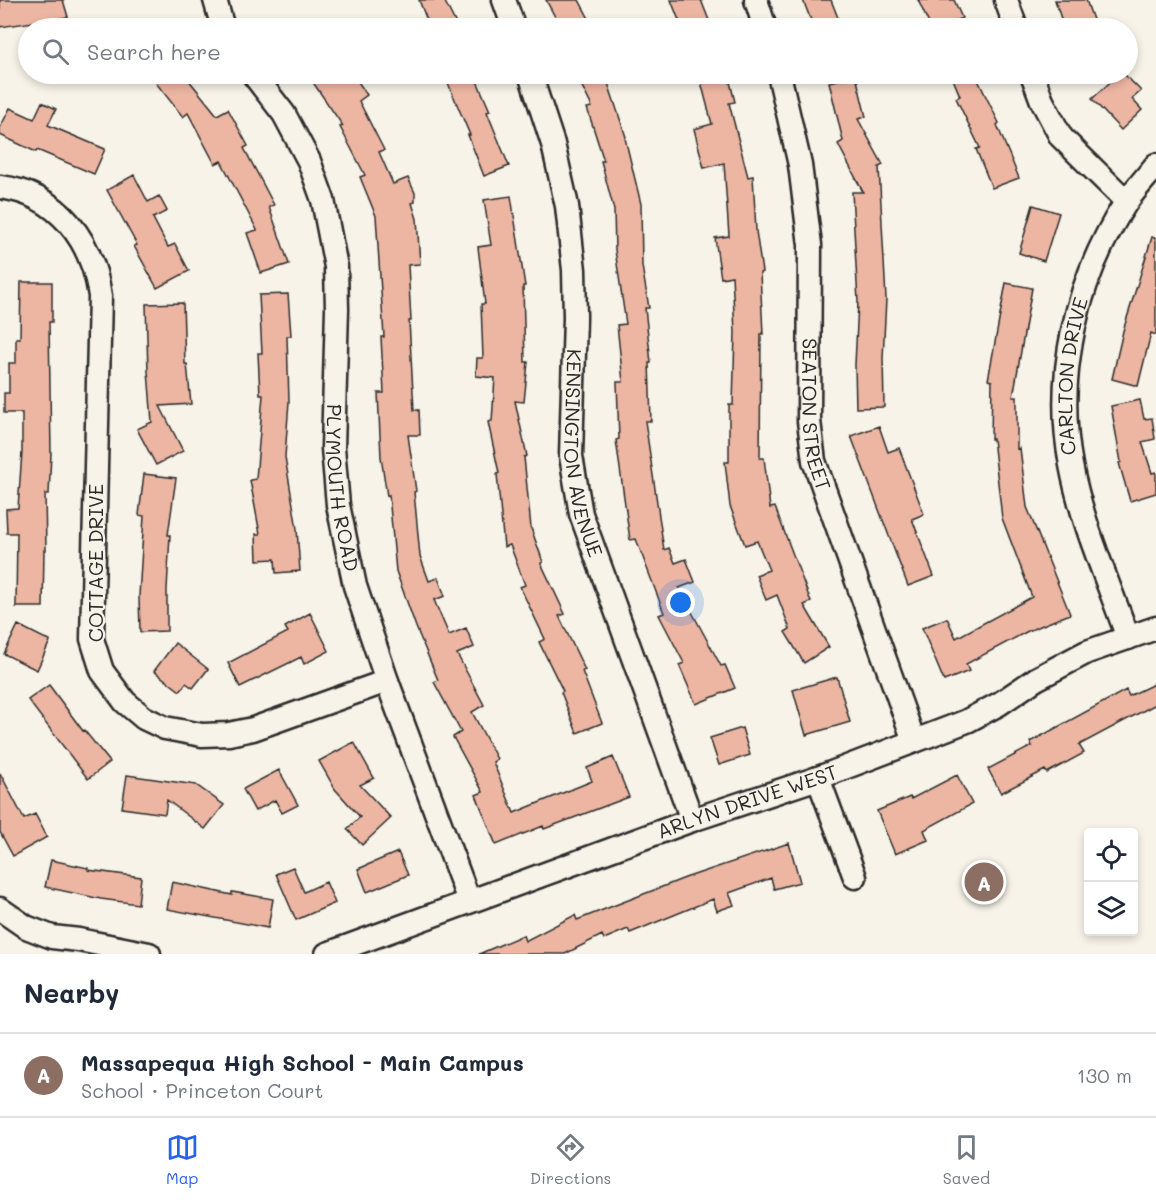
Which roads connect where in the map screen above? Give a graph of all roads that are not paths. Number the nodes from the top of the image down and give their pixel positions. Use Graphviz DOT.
graph roads {
  1 [pos="215,0"];
  2 [pos="504,0"];
  3 [pos="756,0"];
  4 [pos="1006,0"];
  5 [pos="220,18"];
  6 [pos="510,18"];
  7 [pos="762,18"];
  8 [pos="1012,18"];
  9 [pos="261,84"];
  10 [pos="533,84"];
  11 [pos="781,84"];
  12 [pos="1036,84"];
  13 [pos="1156,165"];
  14 [pos="0,187"];
  15 [pos="1126,201"];
  16 [pos="1156,628"];
  17 [pos="1128,638"];
  18 [pos="387,681"];
  19 [pos="914,741"];
  20 [pos="818,778"];
  21 [pos="692,820"];
  22 [pos="855,877"];
  23 [pos="469,902"];
  24 [pos="0,909"];
  25 [pos="78,947"];
  26 [pos="149,954"];
  27 [pos="327,954"];
  1 -- 5 [label="street"];
  2 -- 6 [label="street"];
  3 -- 7 [label="street"];
  4 -- 8 [label="street"];
  9 -- 18 [label="street, PLYMOUTH ROAD"];
  10 -- 21 [label="street, KENSINGTON AVENUE"];
  11 -- 19 [label="street, SEATON STREET"];
  12 -- 15 [label="street"];
  13 -- 15 [label="street, CARLTON DRIVE"];
  14 -- 18 [label="street, COTTAGE DRIVE"];
  15 -- 17 [label="street, CARLTON DRIVE"];
  16 -- 17 [label="street, ARLYN DRIVE WEST"];
  17 -- 19 [label="street, ARLYN DRIVE WEST"];
  18 -- 23 [label="street, PLYMOUTH ROAD"];
  19 -- 20 [label="street, ARLYN DRIVE WEST"];
  20 -- 21 [label="street, ARLYN DRIVE WEST"];
  20 -- 22 [label="street"];
  21 -- 23 [label="street, ARLYN DRIVE WEST"];
  23 -- 27 [label="street, ARLYN DRIVE WEST"];
  24 -- 25 [label="street"];
  25 -- 26 [label="street"];
}
